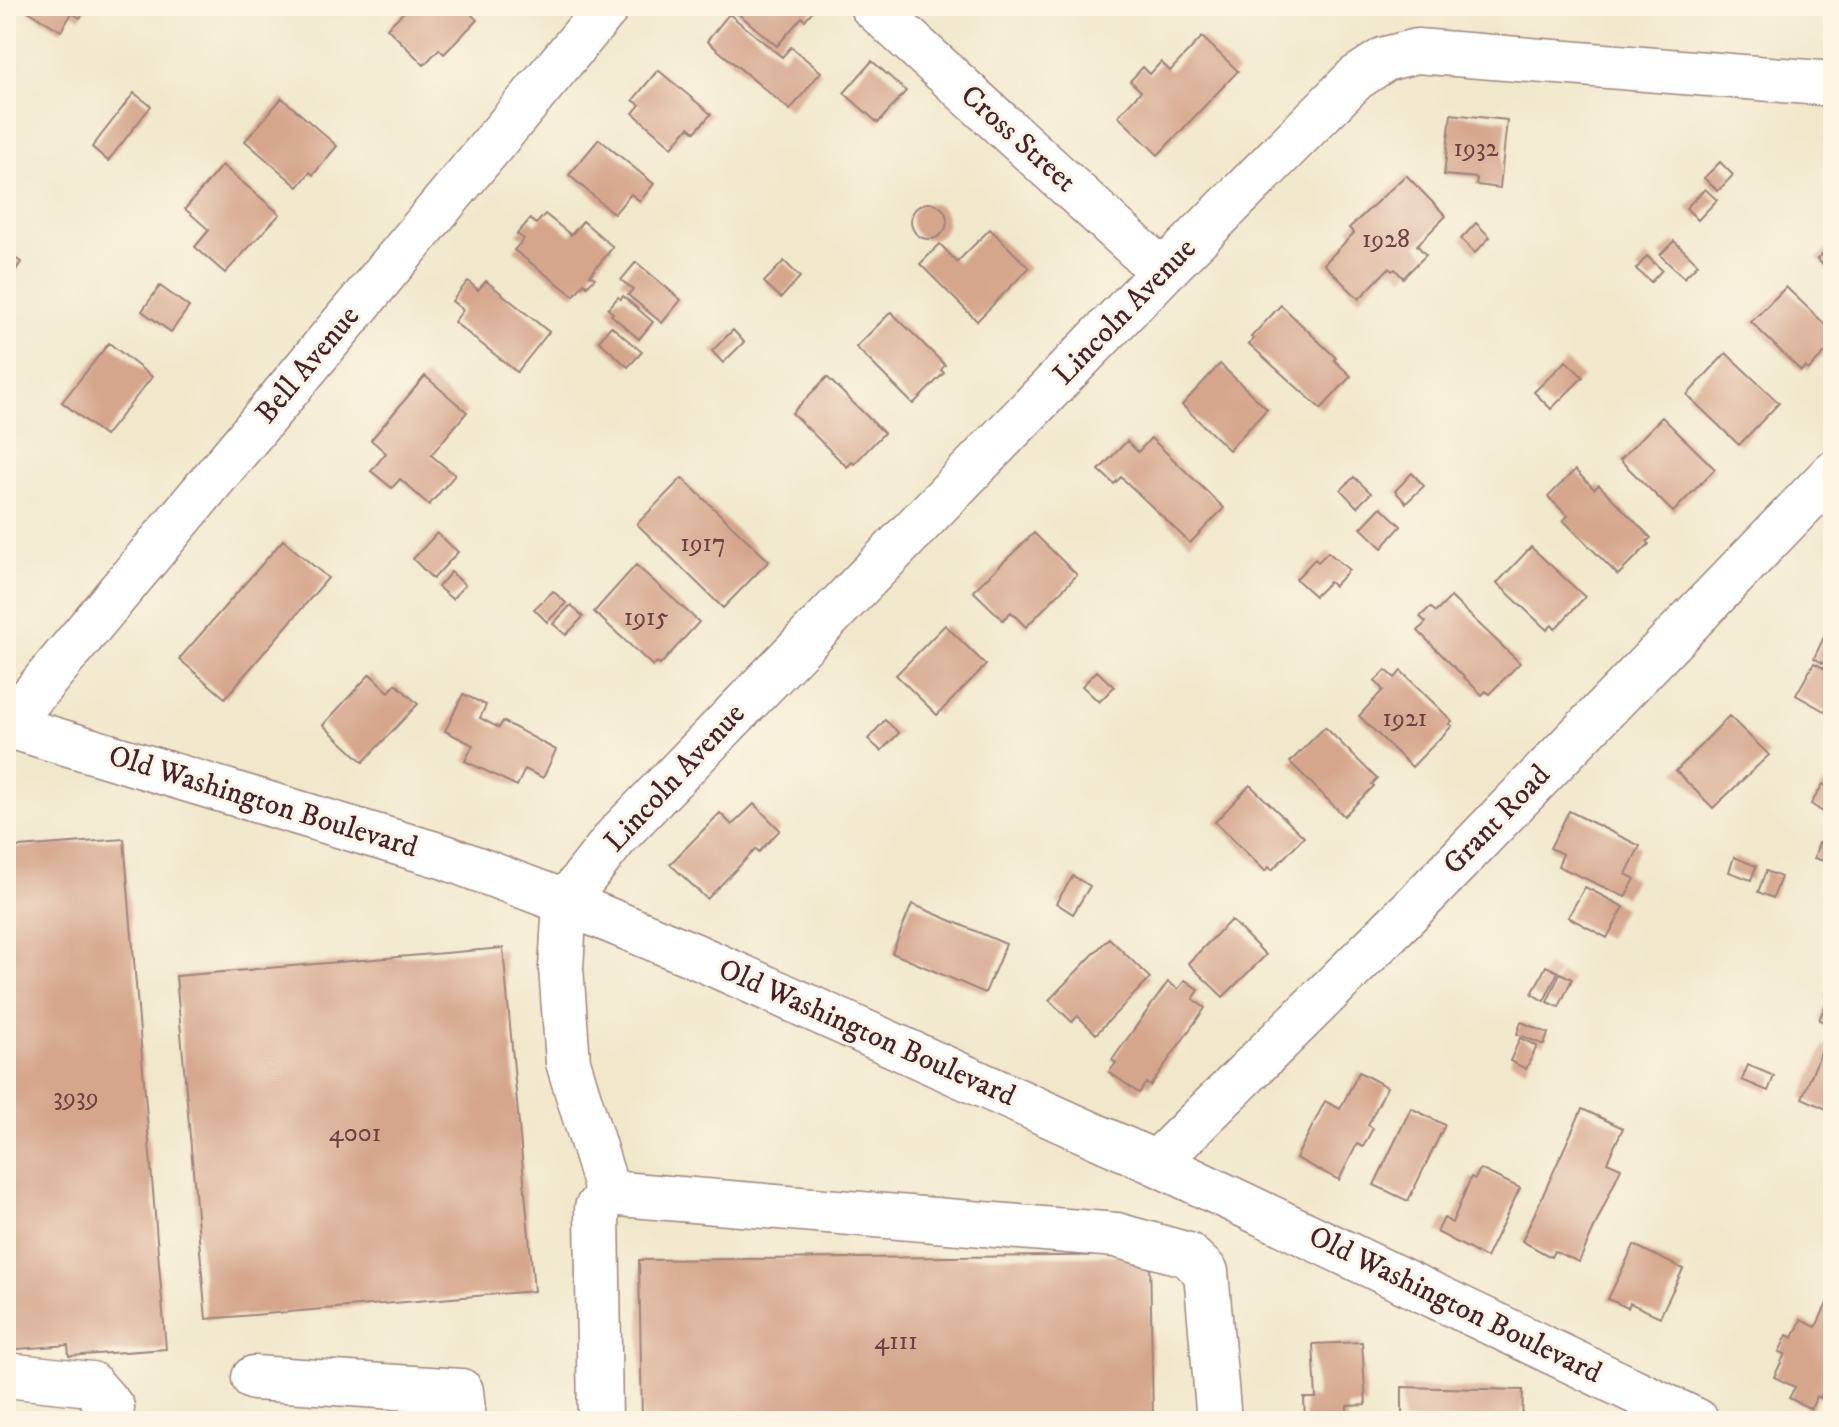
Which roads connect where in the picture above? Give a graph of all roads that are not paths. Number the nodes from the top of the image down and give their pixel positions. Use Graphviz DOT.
graph roads {
  1 [pos="608,6"];
  2 [pos="872,6"];
  3 [pos="1833,84"];
  4 [pos="1163,272"];
  5 [pos="1833,473"];
  6 [pos="7,725"];
  7 [pos="565,902"];
  8 [pos="1156,1163"];
  9 [pos="608,1193"];
  10 [pos="6,1375"];
  11 [pos="254,1378"];
  12 [pos="110,1421"];
  13 [pos="464,1421"];
  14 [pos="600,1421"];
  15 [pos="1219,1421"];
  16 [pos="1697,1421"];
  1 -- 6 [label="street, Bell Avenue"];
  2 -- 4 [label="street, Cross Street"];
  3 -- 4 [label="street, Lincoln Avenue"];
  4 -- 7 [label="street, Lincoln Avenue"];
  5 -- 8 [label="street, Grant Road"];
  6 -- 7 [label="street, Old Washington Boulevard"];
  7 -- 8 [label="street, Old Washington Boulevard"];
  7 -- 9 [label="street"];
  8 -- 16 [label="street, Old Washington Boulevard"];
  9 -- 14 [label="street"];
  9 -- 15 [label="street"];
  10 -- 12 [label="street"];
  11 -- 13 [label="street"];
}
